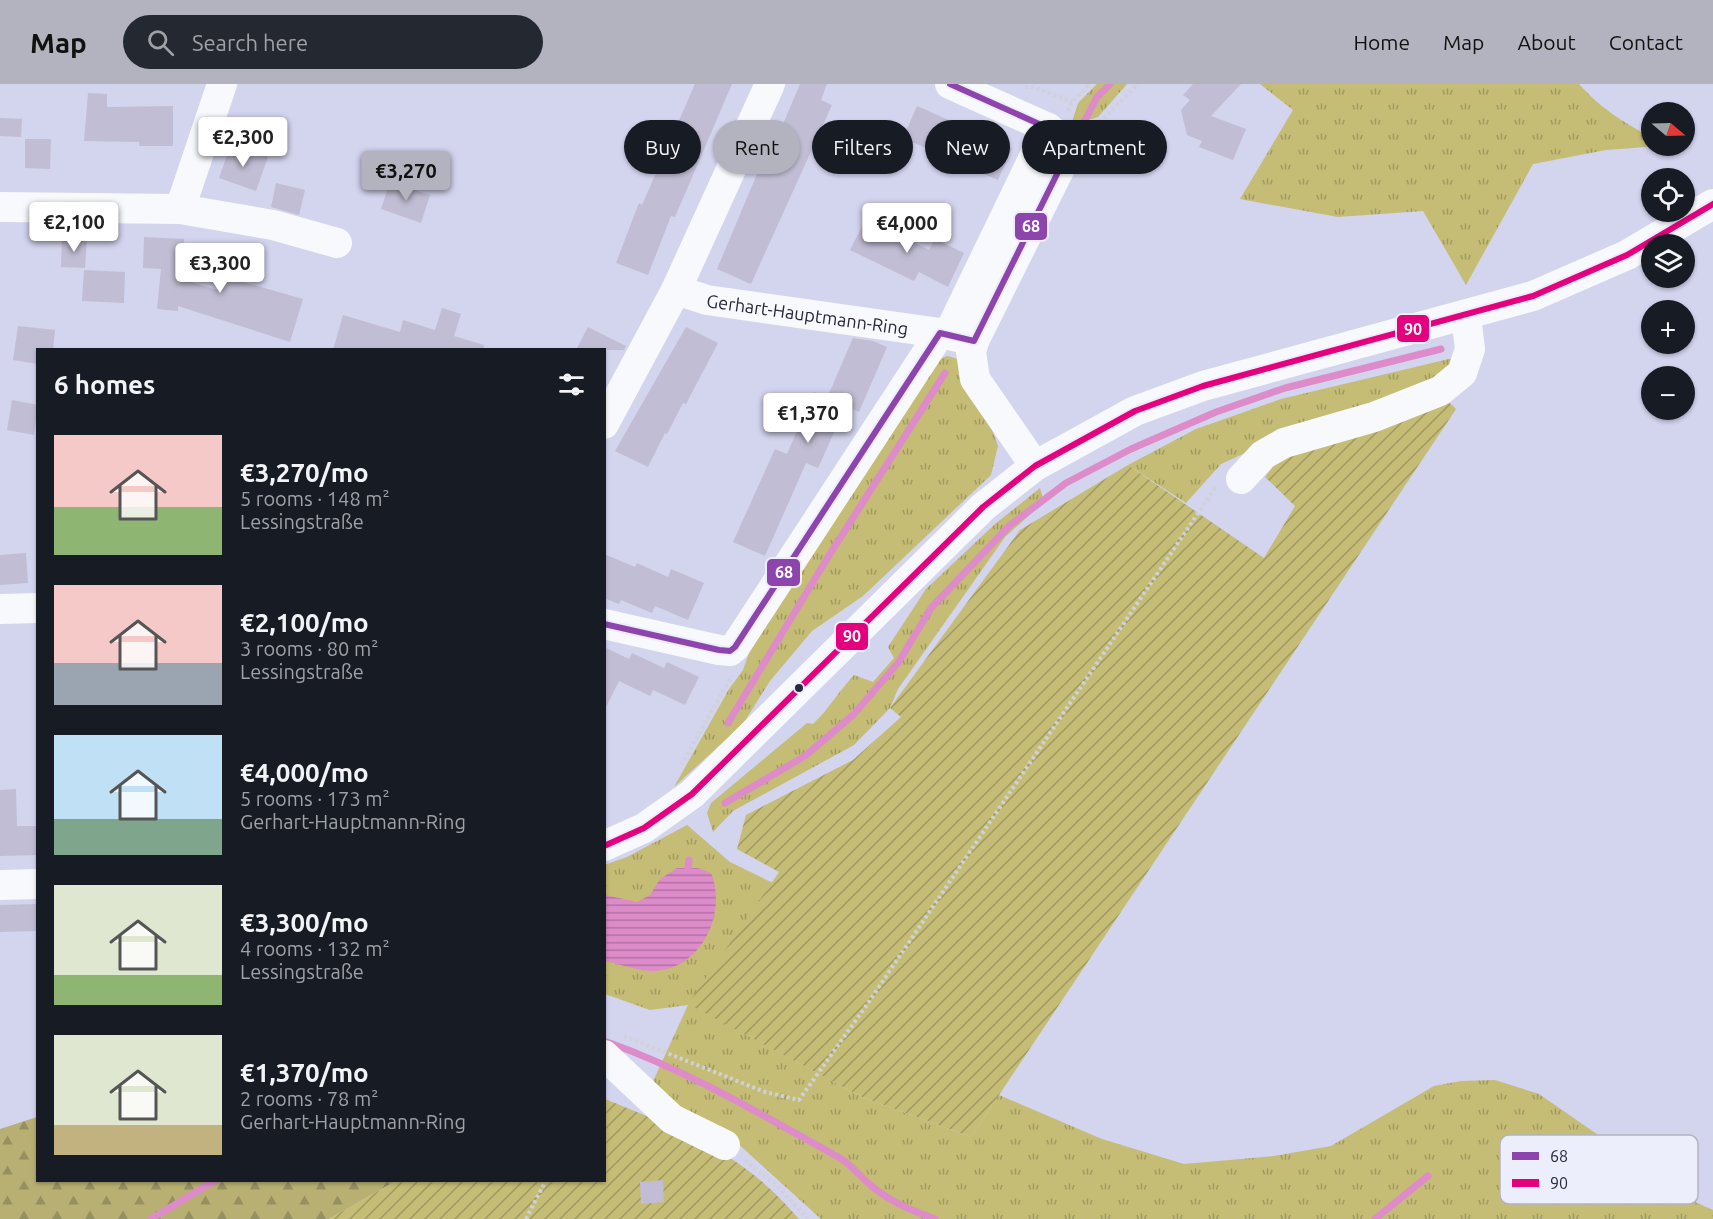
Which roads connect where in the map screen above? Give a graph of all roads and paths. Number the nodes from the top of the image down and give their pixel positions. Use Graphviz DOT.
graph roads {
  1 [pos="222,84"];
  2 [pos="770,84"];
  3 [pos="950,84"];
  4 [pos="1090,84"];
  5 [pos="1138,84"];
  6 [pos="997,91"];
  7 [pos="1072,102"];
  8 [pos="1035,120"];
  9 [pos="1065,120"];
  10 [pos="1085,120"];
  11 [pos="1039,174"];
  12 [pos="1713,204"];
  13 [pos="0,207"];
  14 [pos="180,209"];
  15 [pos="337,243"];
  16 [pos="676,290"];
  17 [pos="1466,316"];
  18 [pos="954,336"];
  19 [pos="606,420"];
  20 [pos="1035,466"];
  21 [pos="1241,479"];
  22 [pos="36,608"];
  23 [pos="0,609"];
  24 [pos="606,624"];
  25 [pos="735,647"];
  26 [pos="678,771"];
  27 [pos="606,845"];
  28 [pos="36,884"];
  29 [pos="0,885"];
  30 [pos="610,1044"];
  31 [pos="725,1145"];
  32 [pos="545,1182"];
  33 [pos="526,1219"];
  34 [pos="808,1219"];
  1 -- 14 [label="street"];
  2 -- 16 [label="street"];
  3 -- 6 [label="street"];
  4 -- 7 [label="path"];
  5 -- 10 [label="path"];
  6 -- 7 [label="path"];
  6 -- 8 [label="street"];
  7 -- 9 [label="path"];
  11 -- 18 [label="street"];
  12 -- 17 [label="street"];
  13 -- 14 [label="street"];
  14 -- 15 [label="street"];
  16 -- 18 [label="street, Gerhart-Hauptmann-Ring"];
  16 -- 19 [label="street"];
  17 -- 20 [label="street"];
  17 -- 21 [label="street"];
  18 -- 20 [label="street"];
  18 -- 25 [label="street, Gerhart-Hauptmann-Ring"];
  20 -- 27 [label="street"];
  21 -- 30 [label="path"];
  22 -- 23 [label="street"];
  24 -- 25 [label="street"];
  25 -- 26 [label="path"];
  28 -- 29 [label="street"];
  30 -- 31 [label="street"];
  31 -- 34 [label="path"];
  32 -- 33 [label="path"];
}
